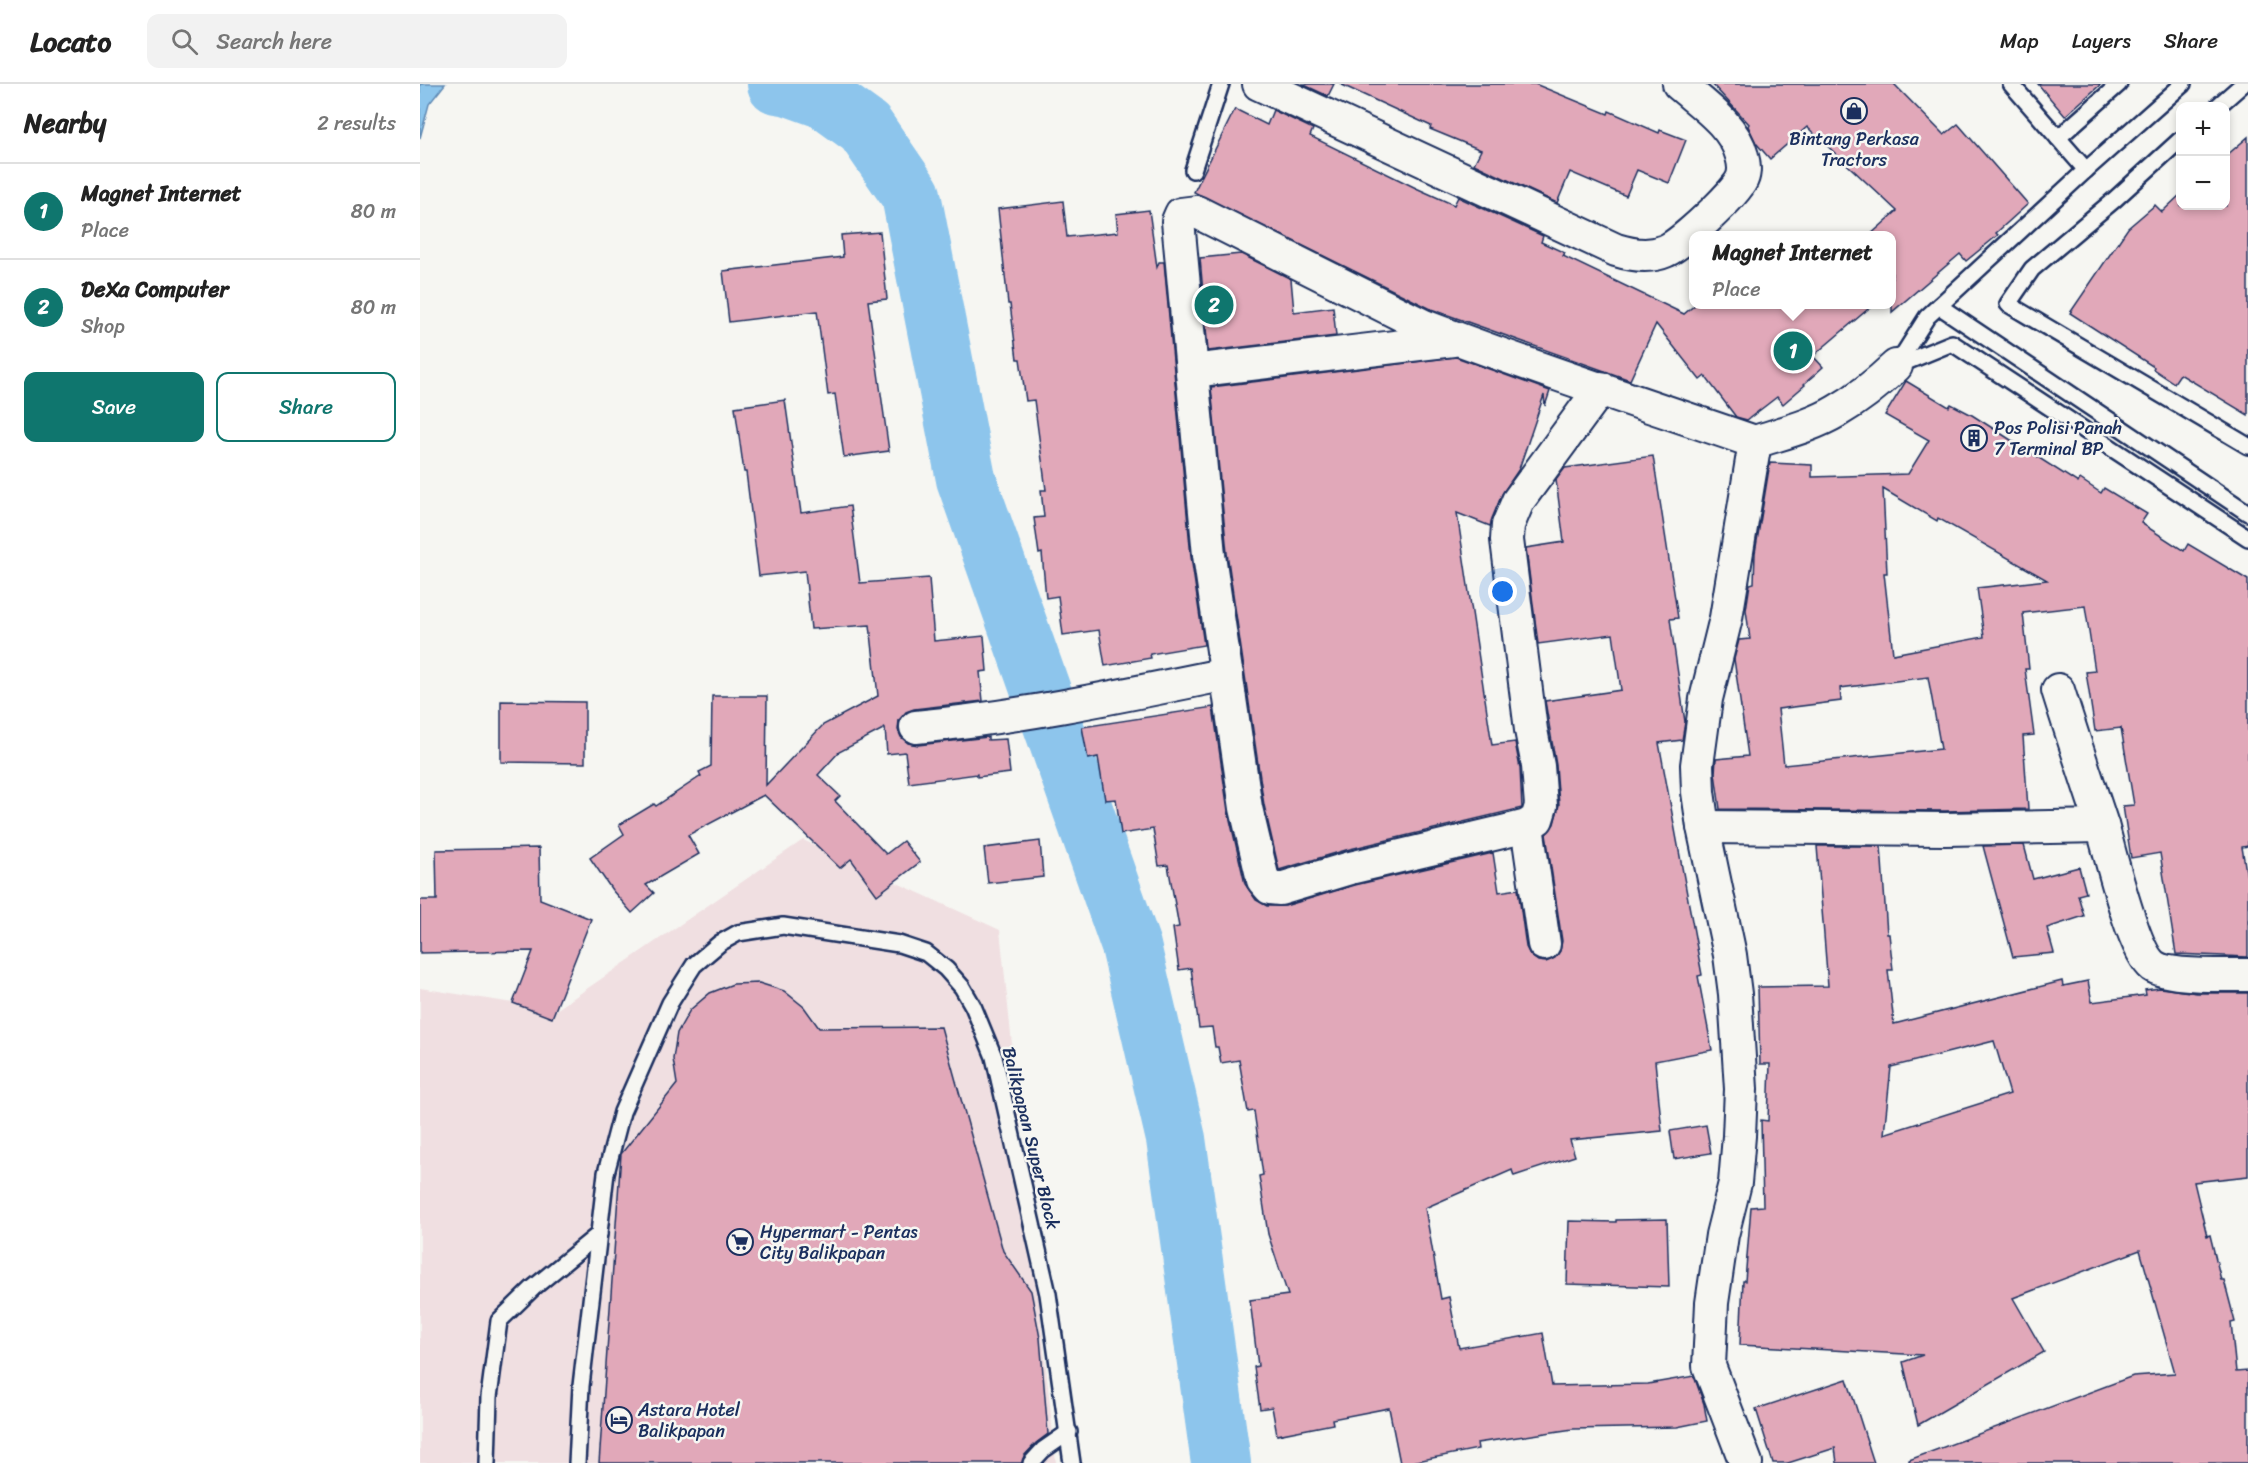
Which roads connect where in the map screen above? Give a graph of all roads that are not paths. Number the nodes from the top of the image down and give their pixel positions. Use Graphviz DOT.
graph roads {
  1 [pos="1221,84"];
  2 [pos="1259,84"];
  3 [pos="1679,84"];
  4 [pos="2010,84"];
  5 [pos="2119,84"];
  6 [pos="2183,84"];
  7 [pos="2244,84"];
  8 [pos="2223,102"];
  9 [pos="2058,138"];
  10 [pos="2176,145"];
  11 [pos="1193,170"];
  12 [pos="2086,170"];
  13 [pos="1691,231"];
  14 [pos="1689,233"];
  15 [pos="1939,306"];
  16 [pos="1458,339"];
  17 [pos="1896,366"];
  18 [pos="1192,372"];
  19 [pos="1600,388"];
  20 [pos="1755,442"];
  21 [pos="2248,446"];
  22 [pos="2248,513"];
  23 [pos="2248,538"];
  24 [pos="1227,674"];
  25 [pos="2058,690"];
  26 [pos="916,727"];
  27 [pos="1527,826"];
  28 [pos="2102,826"];
  29 [pos="1703,827"];
  30 [pos="1544,944"];
  31 [pos="2248,975"];
  32 [pos="599,1234"];
  33 [pos="1069,1432"];
  34 [pos="487,1463"];
  35 [pos="577,1463"];
  36 [pos="1031,1463"];
  37 [pos="1072,1463"];
  38 [pos="1746,1463"];
  1 -- 11 [label="lane"];
  2 -- 14 [label="street"];
  3 -- 13 [label="street"];
  4 -- 9 [label="lane"];
  5 -- 9 [label="lane"];
  6 -- 12 [label="lane"];
  7 -- 8 [label="lane"];
  9 -- 12 [label="lane"];
  10 -- 21 [label="lane"];
  12 -- 15 [label="lane"];
  15 -- 17 [label="lane"];
  15 -- 22 [label="lane"];
  16 -- 18 [label="street"];
  16 -- 18 [label="street"];
  16 -- 19 [label="street"];
  17 -- 20 [label="street"];
  17 -- 23 [label="lane"];
  18 -- 24 [label="street"];
  19 -- 20 [label="street"];
  19 -- 27 [label="street"];
  20 -- 29 [label="street"];
  24 -- 26 [label="street"];
  24 -- 27 [label="street"];
  25 -- 28 [label="street"];
  27 -- 30 [label="street"];
  28 -- 29 [label="street"];
  28 -- 31 [label="street"];
  29 -- 38 [label="street"];
  32 -- 33 [label="lane, Balikpapan Super Block"];
  32 -- 34 [label="lane"];
  32 -- 35 [label="lane, Balikpapan Super Block"];
  33 -- 36 [label="lane"];
  33 -- 37 [label="lane, Balikpapan Super Block"];
}
